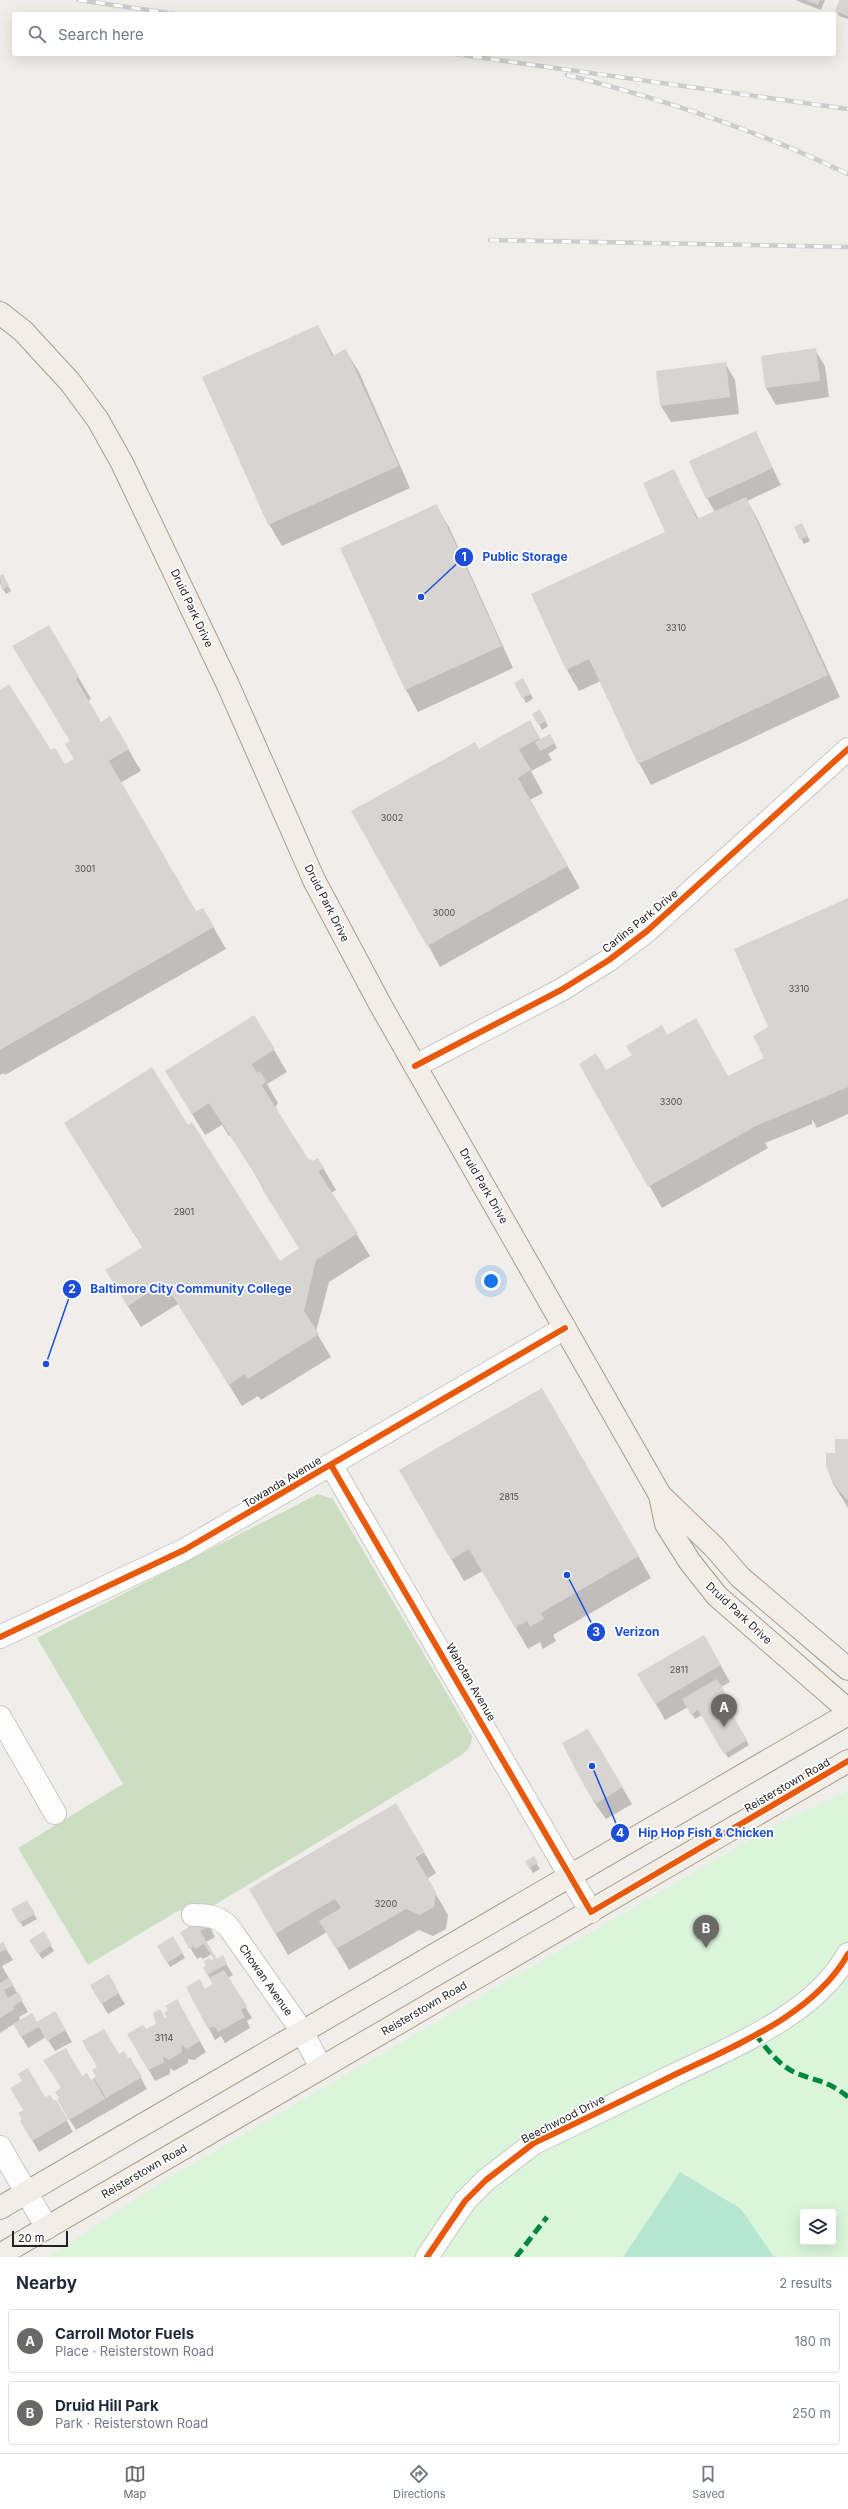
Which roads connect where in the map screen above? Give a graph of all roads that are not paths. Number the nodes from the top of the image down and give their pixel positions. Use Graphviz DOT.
graph roads {
  1 [pos="0,313"];
  2 [pos="848,749"];
  3 [pos="415,1066"];
  4 [pos="565,1328"];
  5 [pos="331,1465"];
  6 [pos="660,1495"];
  7 [pos="0,1637"];
  8 [pos="848,1669"];
  9 [pos="848,1710"];
  10 [pos="848,1714"];
  11 [pos="0,1717"];
  12 [pos="848,1761"];
  13 [pos="55,1813"];
  14 [pos="571,1876"];
  15 [pos="591,1912"];
  16 [pos="193,1915"];
  17 [pos="848,1954"];
  18 [pos="302,2031"];
  19 [pos="320,2068"];
  20 [pos="0,2147"];
  21 [pos="26,2193"];
  22 [pos="0,2208"];
  23 [pos="47,2228"];
  24 [pos="0,2255"];
  25 [pos="427,2257"];
  1 -- 3 [label="main road, Druid Park Drive"];
  2 -- 3 [label="street, Carlins Park Drive"];
  3 -- 4 [label="main road, Druid Park Drive"];
  4 -- 5 [label="street, Towanda Avenue"];
  4 -- 6 [label="main road, Druid Park Drive"];
  5 -- 7 [label="street, Towanda Avenue"];
  5 -- 14 [label="street, Wahotan Avenue"];
  6 -- 8 [label="main road, Druid Park Drive"];
  6 -- 9 [label="main road, Druid Park Drive"];
  10 -- 14 [label="main road"];
  11 -- 13 [label="street"];
  12 -- 15 [label="main road, Reisterstown Road"];
  14 -- 15 [label="street, Wahotan Avenue"];
  14 -- 18 [label="main road"];
  15 -- 19 [label="main road, Reisterstown Road"];
  16 -- 18 [label="street, Chowan Avenue"];
  17 -- 25 [label="street, Beechwood Drive"];
  18 -- 19 [label="street, Chowan Avenue"];
  18 -- 21 [label="main road"];
  19 -- 23 [label="main road, Reisterstown Road"];
  20 -- 21 [label="street"];
  21 -- 22 [label="main road"];
  21 -- 23 [label="street"];
  23 -- 24 [label="main road, Reisterstown Road"];
}
